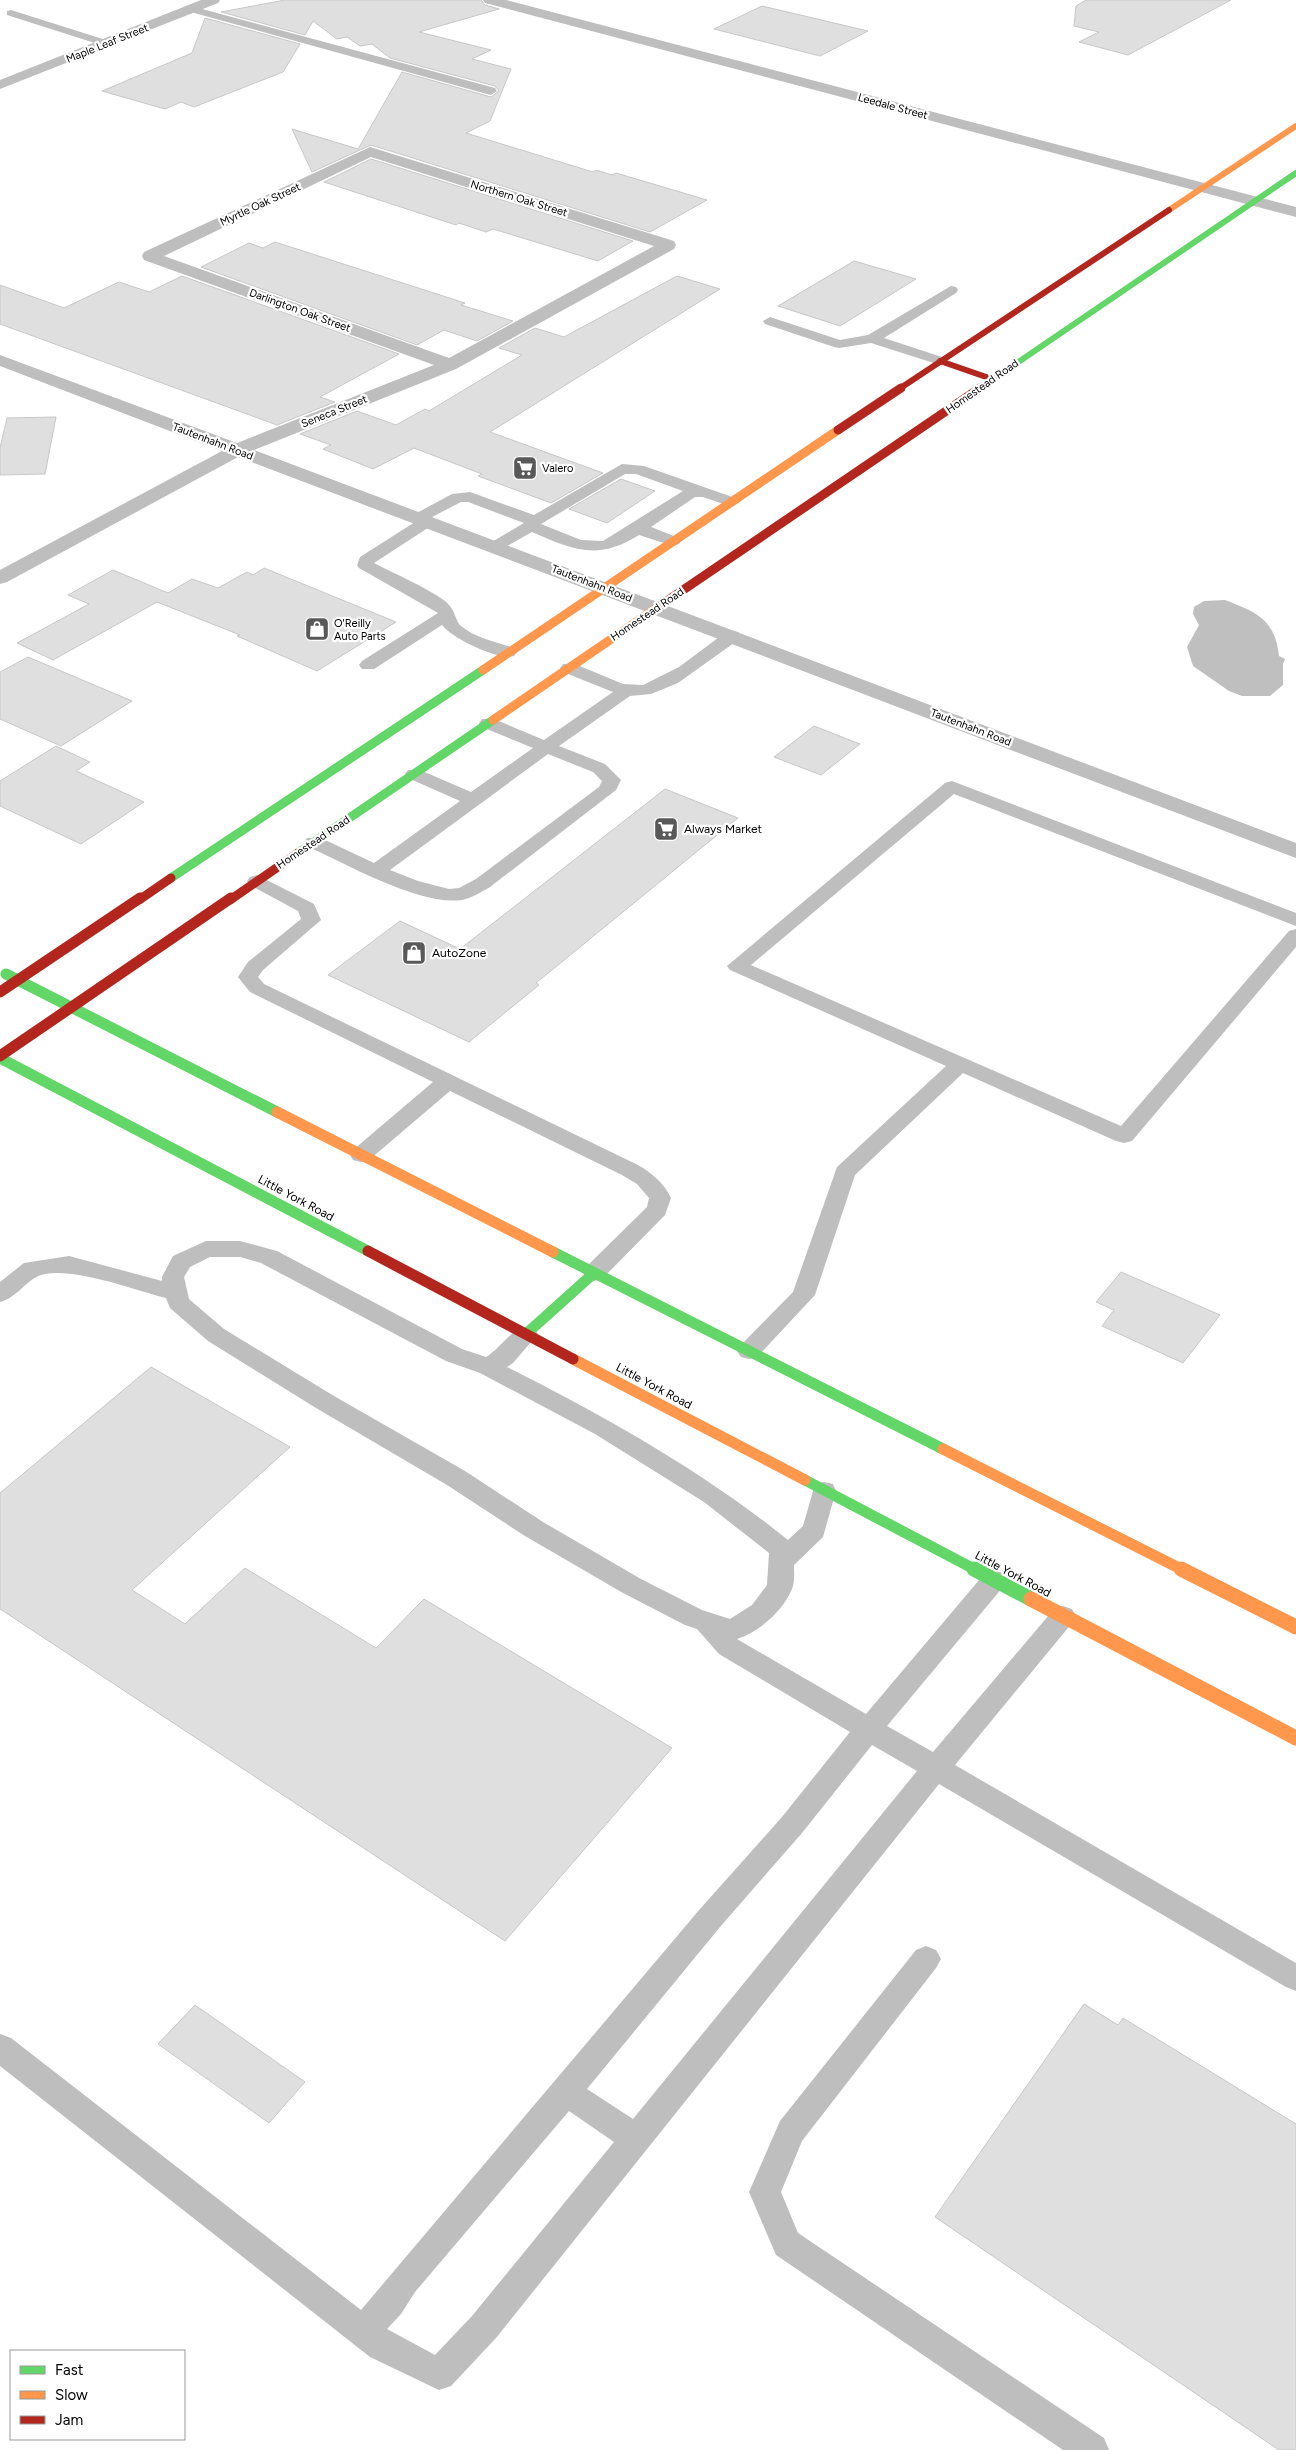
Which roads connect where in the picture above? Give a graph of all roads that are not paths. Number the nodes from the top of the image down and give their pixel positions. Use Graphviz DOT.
graph roads {
  1 [pos="213,0"];
  2 [pos="490,0"];
  3 [pos="191,9"];
  4 [pos="11,13"];
  5 [pos="105,43"];
  6 [pos="0,85"];
  7 [pos="491,91"];
  8 [pos="1296,126"];
  9 [pos="370,152"];
  10 [pos="1296,174"];
  11 [pos="1205,188"];
  12 [pos="1257,201"];
  13 [pos="1296,212"];
  14 [pos="668,245"];
  15 [pos="150,256"];
  16 [pos="951,290"];
  17 [pos="770,321"];
  18 [pos="872,339"];
  19 [pos="0,360"];
  20 [pos="940,361"];
  21 [pos="450,365"];
  22 [pos="992,379"];
  23 [pos="237,450"];
  24 [pos="697,491"];
  25 [pos="732,502"];
  26 [pos="424,519"];
  27 [pos="532,524"];
  28 [pos="642,526"];
  29 [pos="674,541"];
  30 [pos="496,546"];
  31 [pos="0,578"];
  32 [pos="605,588"];
  33 [pos="657,608"];
  34 [pos="448,614"];
  35 [pos="732,636"];
  36 [pos="508,652"];
  37 [pos="368,665"];
  38 [pos="569,668"];
  39 [pos="627,690"];
  40 [pos="488,723"];
  41 [pos="546,747"];
  42 [pos="414,774"];
  43 [pos="473,800"];
  44 [pos="314,842"];
  45 [pos="1296,851"];
  46 [pos="378,870"];
  47 [pos="256,881"];
  48 [pos="1296,920"];
  49 [pos="1296,934"];
  50 [pos="0,970"];
  51 [pos="19,980"];
  52 [pos="0,992"];
  53 [pos="70,1008"];
  54 [pos="0,1057"];
  55 [pos="960,1064"];
  56 [pos="447,1082"];
  57 [pos="361,1155"];
  58 [pos="594,1272"];
  59 [pos="0,1294"];
  60 [pos="176,1294"];
  61 [pos="526,1334"];
  62 [pos="749,1351"];
  63 [pos="488,1367"];
  64 [pos="824,1491"];
  65 [pos="781,1562"];
  66 [pos="994,1580"];
  67 [pos="1063,1616"];
  68 [pos="706,1622"];
  69 [pos="1296,1627"];
  70 [pos="869,1729"];
  71 [pos="1296,1738"];
  72 [pos="936,1768"];
  73 [pos="926,1959"];
  74 [pos="1296,1978"];
  75 [pos="0,2048"];
  76 [pos="566,2092"];
  77 [pos="636,2139"];
  78 [pos="363,2331"];
  79 [pos="1092,2450"];
  1 -- 3 [label="street, Maple Leaf Street"];
  2 -- 11 [label="street, Leedale Street"];
  3 -- 5 [label="street, Maple Leaf Street"];
  3 -- 7 [label="lane"];
  4 -- 5 [label="lane"];
  5 -- 6 [label="street, Maple Leaf Street"];
  8 -- 11 [label="main road"];
  9 -- 14 [label="street, Northern Oak Street"];
  9 -- 15 [label="street, Myrtle Oak Street"];
  10 -- 12 [label="main road, Homestead Road"];
  11 -- 12 [label="street, Leedale Street"];
  11 -- 20 [label="main road"];
  12 -- 13 [label="street, Leedale Street"];
  12 -- 22 [label="main road, Homestead Road"];
  14 -- 21 [label="street, Seneca Street"];
  15 -- 21 [label="street, Darlington Oak Street"];
  16 -- 18 [label="lane"];
  17 -- 18 [label="lane"];
  18 -- 20 [label="lane"];
  19 -- 23 [label="street, Tautenhahn Road"];
  20 -- 22 [label="main road"];
  20 -- 25 [label="main road"];
  21 -- 23 [label="street, Seneca Street"];
  22 -- 33 [label="main road, Homestead Road"];
  23 -- 26 [label="street, Tautenhahn Road"];
  23 -- 31 [label="street, Seneca Street"];
  24 -- 25 [label="lane"];
  24 -- 27 [label="lane"];
  24 -- 28 [label="lane"];
  25 -- 29 [label="main road"];
  26 -- 27 [label="lane"];
  26 -- 30 [label="street, Tautenhahn Road"];
  26 -- 34 [label="lane"];
  27 -- 28 [label="lane"];
  27 -- 30 [label="lane"];
  28 -- 29 [label="lane"];
  29 -- 32 [label="main road"];
  30 -- 32 [label="street, Tautenhahn Road"];
  32 -- 33 [label="street, Tautenhahn Road"];
  32 -- 36 [label="main road"];
  33 -- 35 [label="street, Tautenhahn Road"];
  33 -- 38 [label="main road, Homestead Road"];
  34 -- 36 [label="lane"];
  34 -- 37 [label="lane"];
  35 -- 39 [label="lane"];
  35 -- 45 [label="street, Tautenhahn Road"];
  36 -- 51 [label="main road"];
  38 -- 39 [label="lane"];
  38 -- 40 [label="main road, Homestead Road"];
  39 -- 41 [label="lane"];
  40 -- 41 [label="lane"];
  40 -- 42 [label="main road, Homestead Road"];
  41 -- 43 [label="lane"];
  41 -- 46 [label="lane"];
  42 -- 43 [label="lane"];
  42 -- 44 [label="main road, Homestead Road"];
  43 -- 46 [label="lane"];
  44 -- 46 [label="lane"];
  44 -- 47 [label="main road, Homestead Road"];
  47 -- 53 [label="main road, Homestead Road"];
  47 -- 56 [label="lane"];
  48 -- 55 [label="lane"];
  49 -- 55 [label="lane"];
  50 -- 51 [label="main road"];
  51 -- 52 [label="main road"];
  51 -- 53 [label="main road"];
  53 -- 54 [label="main road, Homestead Road"];
  53 -- 57 [label="main road"];
  54 -- 61 [label="main road, Little York Road"];
  55 -- 62 [label="lane"];
  56 -- 57 [label="lane"];
  56 -- 58 [label="lane"];
  57 -- 58 [label="main road"];
  58 -- 61 [label="main road"];
  58 -- 62 [label="main road"];
  59 -- 60 [label="lane"];
  60 -- 63 [label="lane"];
  60 -- 68 [label="lane"];
  61 -- 63 [label="lane"];
  61 -- 64 [label="main road, Little York Road"];
  62 -- 69 [label="main road"];
  63 -- 65 [label="lane"];
  64 -- 65 [label="lane"];
  64 -- 66 [label="main road, Little York Road"];
  65 -- 68 [label="lane"];
  66 -- 67 [label="main road, Little York Road"];
  66 -- 70 [label="lane"];
  67 -- 71 [label="main road, Little York Road"];
  67 -- 72 [label="lane"];
  68 -- 70 [label="lane"];
  70 -- 72 [label="lane"];
  70 -- 76 [label="lane"];
  72 -- 74 [label="lane"];
  72 -- 77 [label="lane"];
  73 -- 79 [label="lane"];
  75 -- 78 [label="lane"];
  76 -- 77 [label="lane"];
  76 -- 78 [label="lane"];
  77 -- 78 [label="lane"];
}
